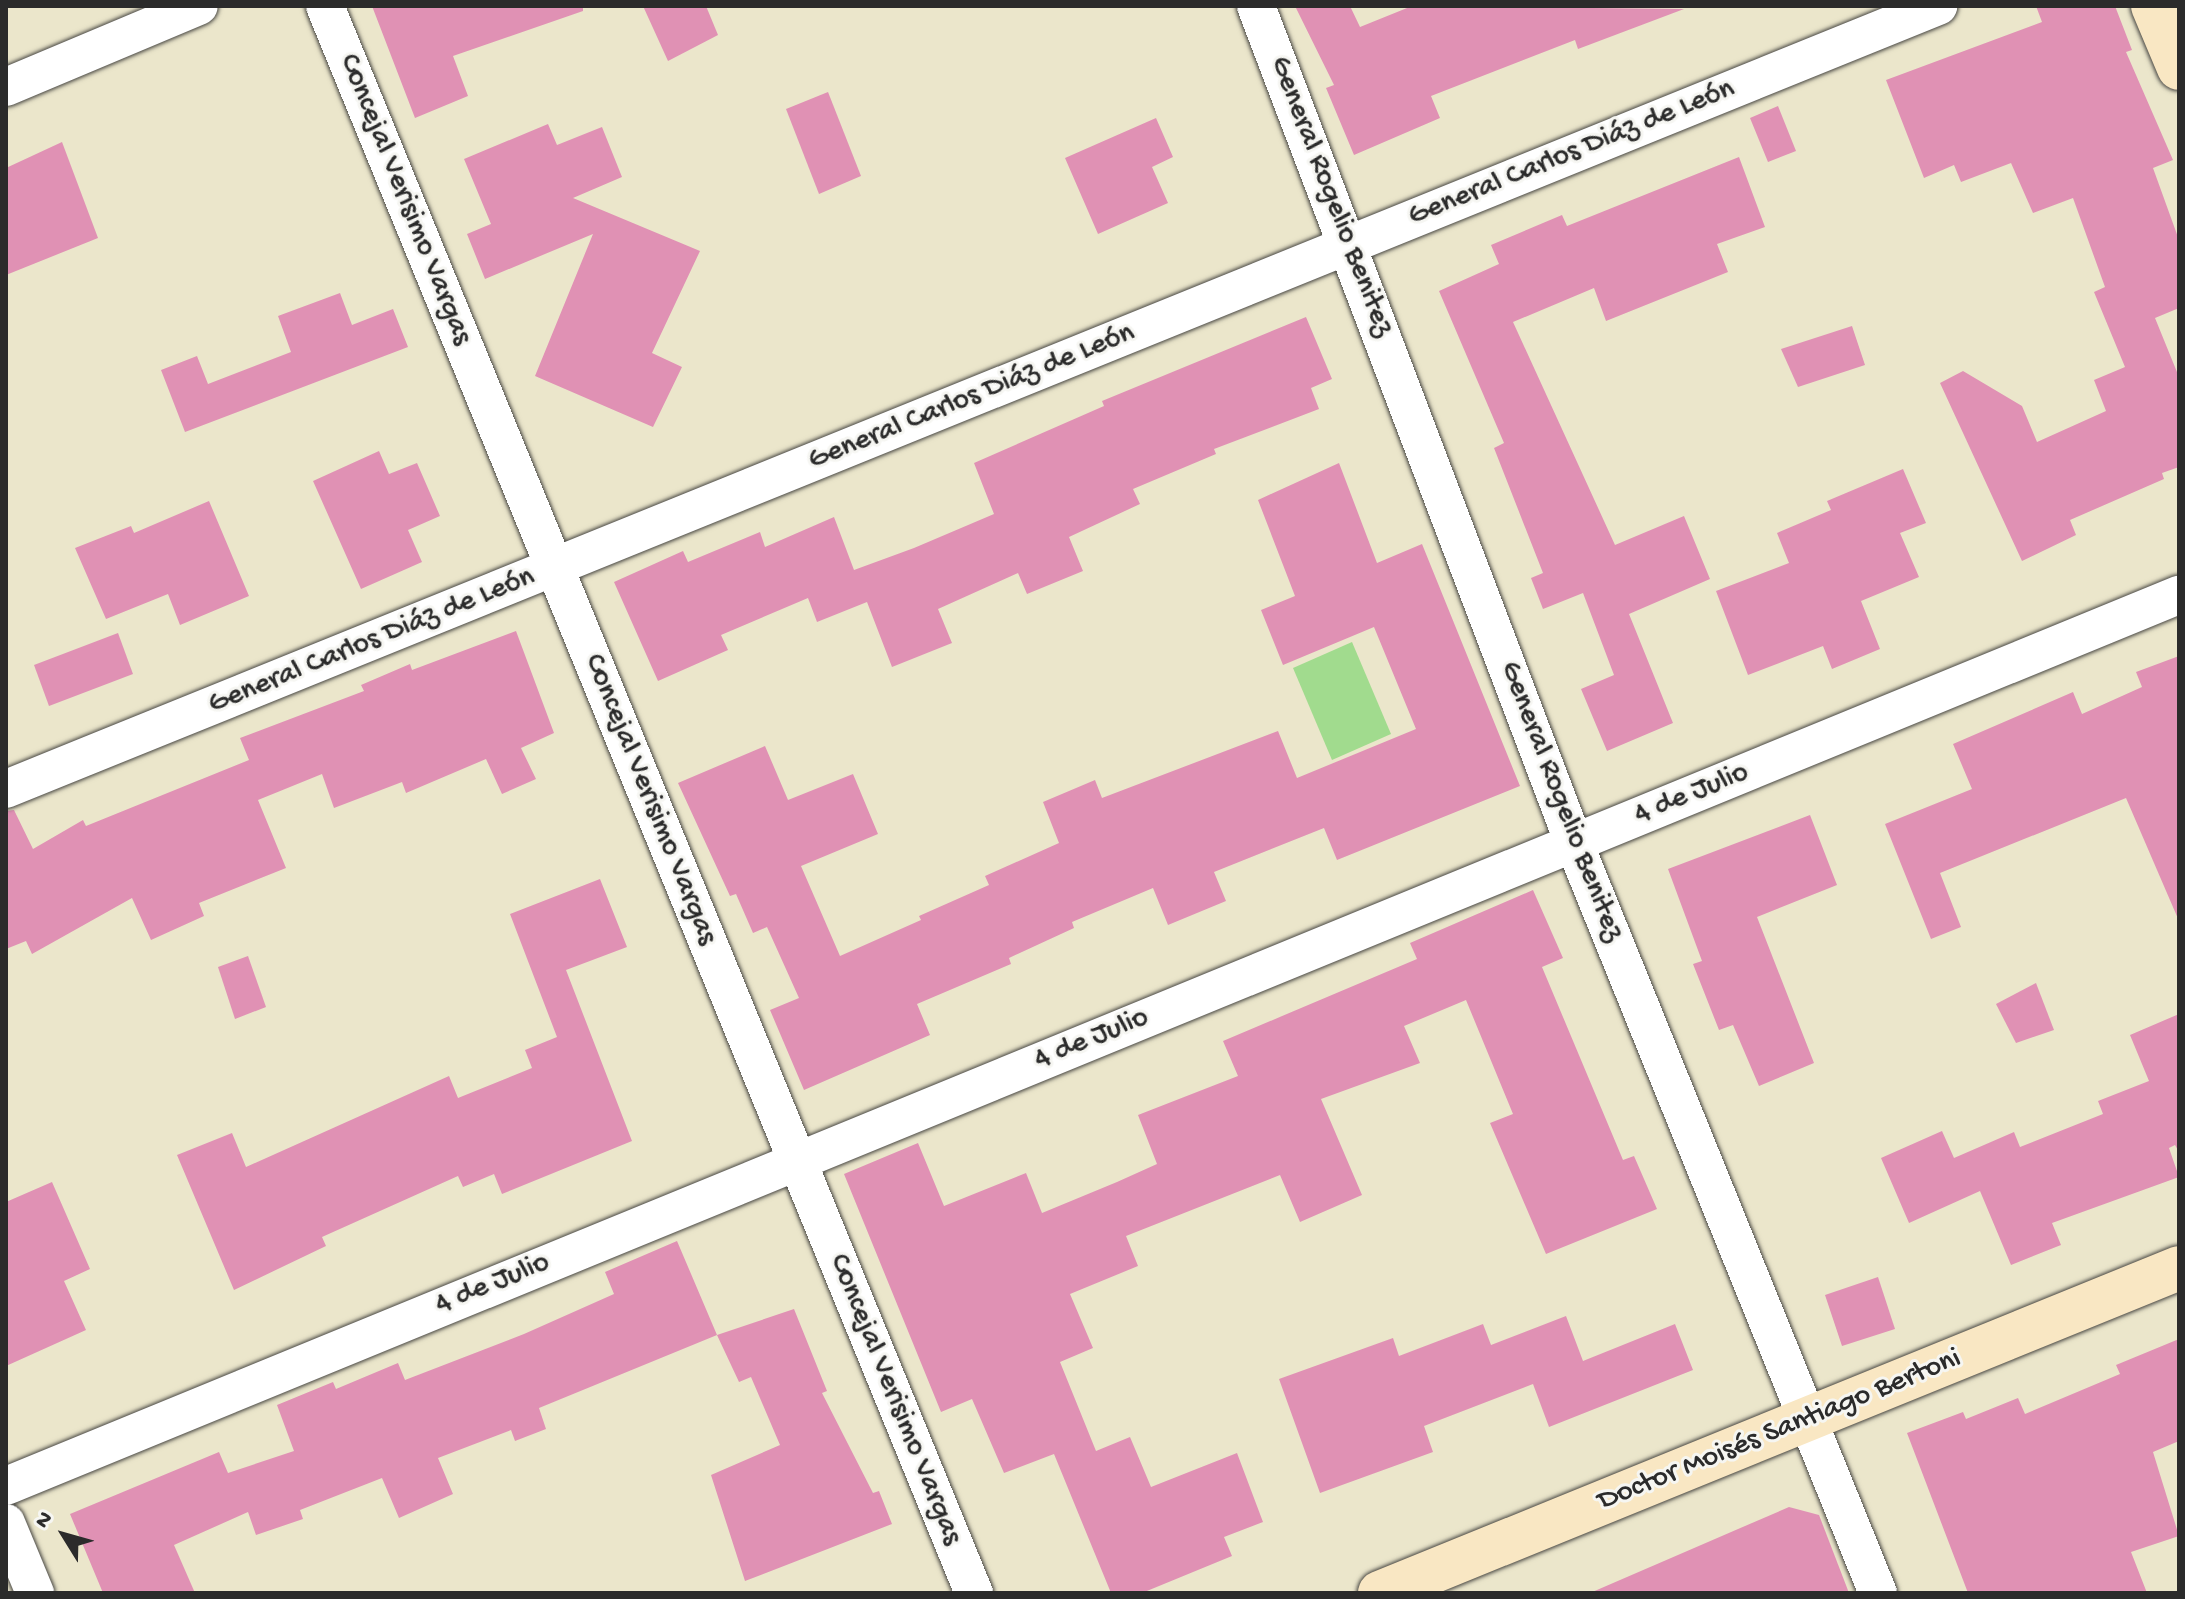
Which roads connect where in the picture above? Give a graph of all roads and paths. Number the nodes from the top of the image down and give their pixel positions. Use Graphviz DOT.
graph roads {
  1 [pos="199,6"];
  2 [pos="325,6"];
  3 [pos="1256,6"];
  4 [pos="1938,6"];
  5 [pos="2153,6"];
  6 [pos="2179,68"];
  7 [pos="6,87"];
  8 [pos="1349,244"];
  9 [pos="555,568"];
  10 [pos="2179,595"];
  11 [pos="6,789"];
  12 [pos="1574,843"];
  13 [pos="795,1160"];
  14 [pos="2179,1268"];
  15 [pos="1806,1420"];
  16 [pos="6,1486"];
  17 [pos="6,1523"];
  18 [pos="35,1593"];
  19 [pos="974,1593"];
  20 [pos="1380,1593"];
  21 [pos="1878,1593"];
  1 -- 7 [label="street"];
  2 -- 9 [label="street, Concejal Verisimo Vargas"];
  3 -- 8 [label="street, General Rogelio Benitez"];
  4 -- 8 [label="street, General Carlos Diáz de León"];
  5 -- 6 [label="street"];
  8 -- 9 [label="street, General Carlos Diáz de León"];
  8 -- 12 [label="street, General Rogelio Benitez"];
  9 -- 11 [label="street, General Carlos Diáz de León"];
  9 -- 13 [label="street, Concejal Verisimo Vargas"];
  10 -- 12 [label="street, 4 de Julio"];
  12 -- 13 [label="street, 4 de Julio"];
  12 -- 15 [label="street, General Rogelio Benitez"];
  13 -- 16 [label="street, 4 de Julio"];
  13 -- 19 [label="street, Concejal Verisimo Vargas"];
  14 -- 15 [label="street, Doctor Moisés Santiago Bertoni"];
  15 -- 20 [label="street, Doctor Moisés Santiago Bertoni"];
  15 -- 21 [label="street, General Rogelio Benitez"];
  17 -- 18 [label="street"];
}
